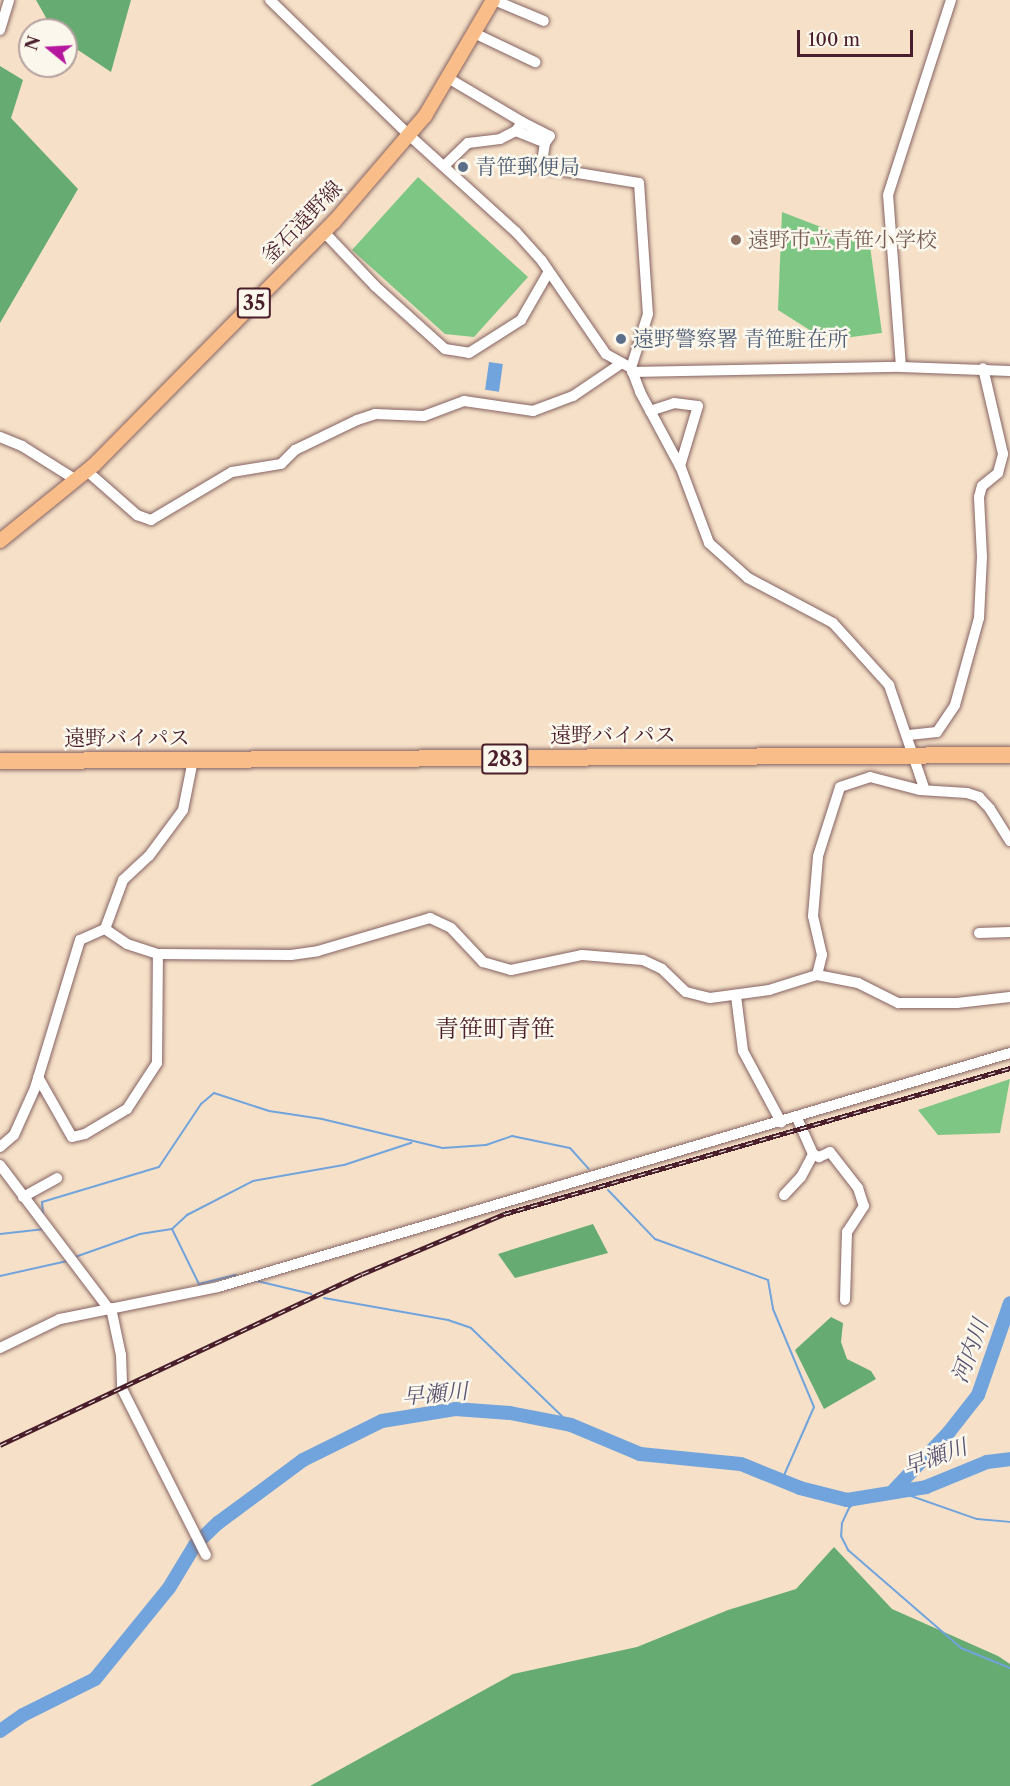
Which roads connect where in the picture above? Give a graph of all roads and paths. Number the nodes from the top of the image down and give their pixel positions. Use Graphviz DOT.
graph roads {
  1 [pos="9,0"];
  2 [pos="270,0"];
  3 [pos="494,0"];
  4 [pos="951,0"];
  5 [pos="544,21"];
  6 [pos="0,28"];
  7 [pos="474,33"];
  8 [pos="535,62"];
  9 [pos="448,78"];
  10 [pos="519,127"];
  11 [pos="410,136"];
  12 [pos="444,166"];
  13 [pos="324,232"];
  14 [pos="548,273"];
  15 [pos="620,364"];
  16 [pos="901,367"];
  17 [pos="988,369"];
  18 [pos="632,370"];
  19 [pos="1010,370"];
  20 [pos="650,411"];
  21 [pos="0,437"];
  22 [pos="680,466"];
  23 [pos="87,471"];
  24 [pos="75,480"];
  25 [pos="0,541"];
  26 [pos="909,735"];
  27 [pos="1010,755"];
  28 [pos="916,760"];
  29 [pos="0,761"];
  30 [pos="192,765"];
  31 [pos="1010,765"];
  32 [pos="0,770"];
  33 [pos="924,788"];
  34 [pos="1010,841"];
  35 [pos="105,929"];
  36 [pos="1010,932"];
  37 [pos="979,933"];
  38 [pos="158,954"];
  39 [pos="817,975"];
  40 [pos="736,996"];
  41 [pos="1010,997"];
  42 [pos="1010,1053"];
  43 [pos="38,1077"];
  44 [pos="797,1118"];
  45 [pos="782,1122"];
  46 [pos="0,1147"];
  47 [pos="813,1154"];
  48 [pos="0,1165"];
  49 [pos="57,1178"];
  50 [pos="784,1195"];
  51 [pos="23,1197"];
  52 [pos="845,1300"];
  53 [pos="109,1308"];
  54 [pos="0,1348"];
  55 [pos="206,1555"];
  1 -- 6 [label="street"];
  2 -- 11 [label="street"];
  3 -- 5 [label="street"];
  3 -- 7 [label="main road, 釜石遠野線 / 35"];
  4 -- 16 [label="street"];
  7 -- 8 [label="street"];
  7 -- 9 [label="main road, 釜石遠野線 / 35"];
  9 -- 10 [label="street"];
  9 -- 11 [label="main road, 釜石遠野線 / 35"];
  10 -- 12 [label="street"];
  10 -- 18 [label="street"];
  11 -- 12 [label="street"];
  11 -- 13 [label="main road, 釜石遠野線 / 35"];
  12 -- 14 [label="street"];
  13 -- 14 [label="street"];
  13 -- 23 [label="main road, 釜石遠野線 / 35"];
  14 -- 15 [label="street"];
  15 -- 18 [label="street"];
  15 -- 23 [label="street"];
  16 -- 17 [label="street"];
  16 -- 18 [label="street"];
  17 -- 19 [label="street"];
  17 -- 26 [label="street"];
  18 -- 20 [label="street"];
  20 -- 22 [label="street"];
  20 -- 22 [label="street"];
  21 -- 24 [label="street"];
  22 -- 26 [label="street"];
  23 -- 24 [label="main road, 釜石遠野線 / 35"];
  24 -- 25 [label="main road, 釜石遠野線 / 35"];
  26 -- 28 [label="street"];
  27 -- 28 [label="highway, 遠野バイパス / 283"];
  28 -- 30 [label="highway, 遠野バイパス / 283"];
  28 -- 31 [label="highway, 遠野バイパス / 283"];
  28 -- 33 [label="street"];
  29 -- 30 [label="highway, 遠野バイパス / 283"];
  30 -- 32 [label="highway, 遠野バイパス / 283"];
  30 -- 35 [label="street"];
  33 -- 34 [label="street"];
  33 -- 39 [label="street"];
  35 -- 38 [label="street"];
  35 -- 43 [label="street"];
  36 -- 37 [label="street"];
  38 -- 40 [label="street"];
  38 -- 43 [label="street"];
  39 -- 40 [label="street"];
  39 -- 41 [label="street"];
  40 -- 45 [label="street"];
  42 -- 44 [label="street"];
  43 -- 46 [label="street"];
  44 -- 45 [label="street"];
  44 -- 47 [label="street"];
  45 -- 53 [label="street"];
  47 -- 50 [label="street"];
  47 -- 52 [label="street"];
  48 -- 51 [label="street"];
  49 -- 51 [label="street"];
  51 -- 53 [label="street"];
  53 -- 54 [label="street"];
  53 -- 55 [label="street"];
}
